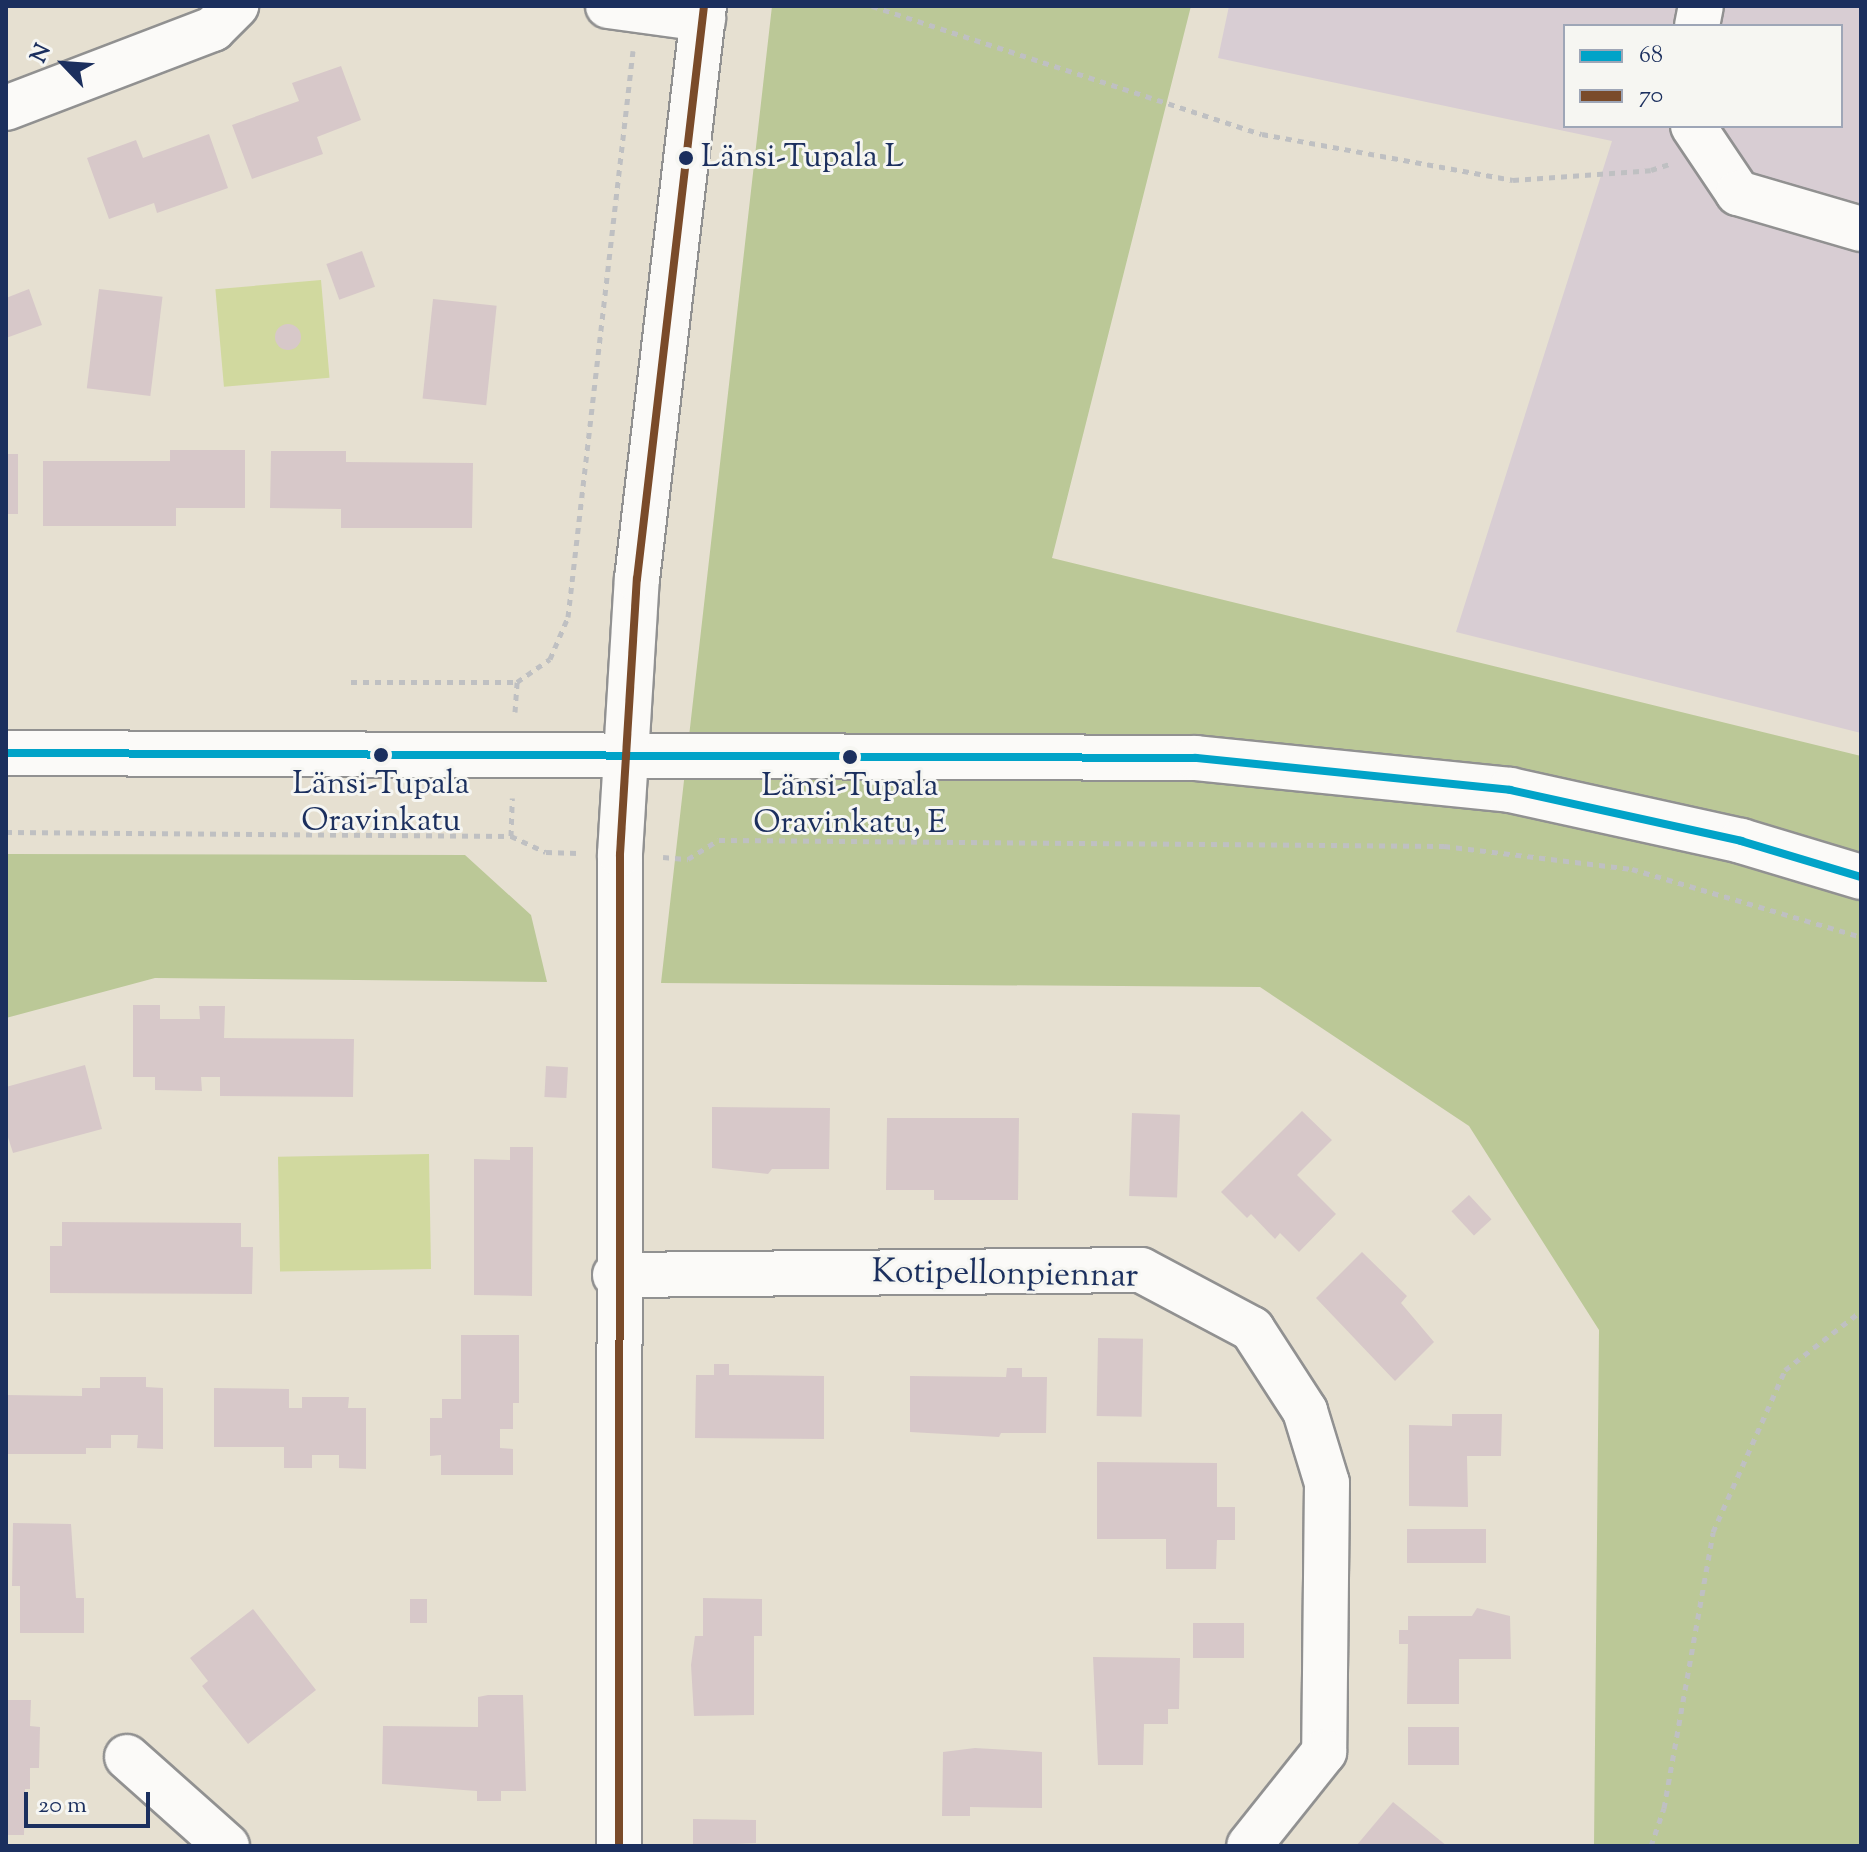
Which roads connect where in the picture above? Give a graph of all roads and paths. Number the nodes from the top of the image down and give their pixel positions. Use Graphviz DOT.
graph roads {
  1 [pos="236,6"];
  2 [pos="872,6"];
  3 [pos="623,8"];
  4 [pos="704,12"];
  5 [pos="6,108"];
  6 [pos="1700,137"];
  7 [pos="1861,229"];
  8 [pos="351,682"];
  9 [pos="517,682"];
  10 [pos="6,753"];
  11 [pos="625,756"];
  12 [pos="514,757"];
  13 [pos="6,832"];
  14 [pos="620,854"];
  15 [pos="1861,877"];
  16 [pos="1861,937"];
  17 [pos="615,1275"];
  18 [pos="1861,1311"];
  19 [pos="127,1757"];
  20 [pos="227,1846"];
  21 [pos="619,1846"];
  22 [pos="1249,1846"];
  23 [pos="1651,1846"];
  1 -- 5 [label="street"];
  2 -- 6 [label="path"];
  3 -- 4 [label="street"];
  3 -- 9 [label="path"];
  4 -- 11 [label="street"];
  6 -- 7 [label="street"];
  8 -- 9 [label="path"];
  9 -- 12 [label="path"];
  10 -- 12 [label="street"];
  11 -- 12 [label="street"];
  11 -- 14 [label="street"];
  11 -- 15 [label="street"];
  13 -- 14 [label="path"];
  14 -- 16 [label="path"];
  14 -- 17 [label="street"];
  17 -- 21 [label="street"];
  17 -- 22 [label="street, Kotipellonpiennar"];
  18 -- 23 [label="path"];
  19 -- 20 [label="street"];
}
